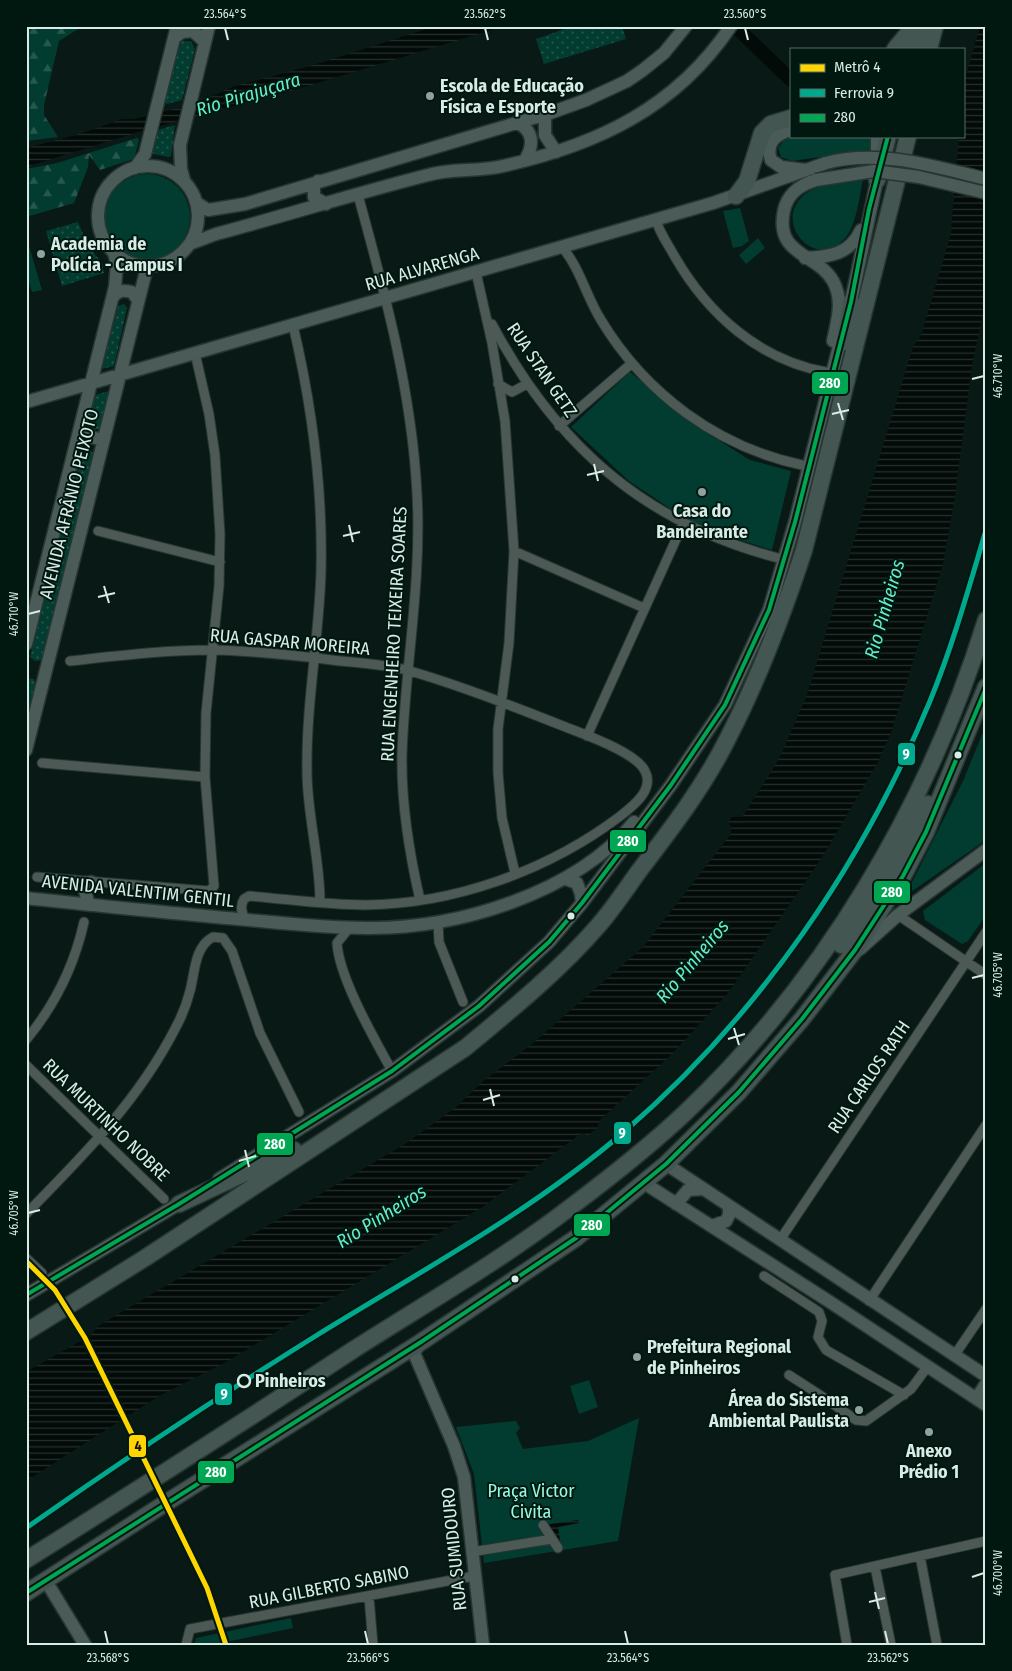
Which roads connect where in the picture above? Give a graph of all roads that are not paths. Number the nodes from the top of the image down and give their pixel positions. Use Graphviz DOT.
graph roads {
  1 [pos="209,26"];
  2 [pos="686,26"];
  3 [pos="731,26"];
  4 [pos="914,26"];
  5 [pos="923,26"];
  6 [pos="935,26"];
  7 [pos="175,32"];
  8 [pos="204,42"];
  9 [pos="895,48"];
  10 [pos="913,48"];
  11 [pos="929,48"];
  12 [pos="545,115"];
  13 [pos="790,118"];
  14 [pos="517,123"];
  15 [pos="790,130"];
  16 [pos="876,138"];
  17 [pos="888,138"];
  18 [pos="907,138"];
  19 [pos="556,152"];
  20 [pos="525,160"];
  21 [pos="135,168"];
  22 [pos="806,170"];
  23 [pos="986,178"];
  24 [pos="184,180"];
  25 [pos="878,180"];
  26 [pos="318,181"];
  27 [pos="293,189"];
  28 [pos="986,193"];
  29 [pos="358,195"];
  30 [pos="736,196"];
  31 [pos="197,203"];
  32 [pos="326,204"];
  33 [pos="870,209"];
  34 [pos="298,212"];
  35 [pos="656,220"];
  36 [pos="192,243"];
  37 [pos="562,247"];
  38 [pos="114,253"];
  39 [pos="804,258"];
  40 [pos="147,266"];
  41 [pos="476,272"];
  42 [pos="112,297"];
  43 [pos="386,298"];
  44 [pos="138,300"];
  45 [pos="851,302"];
  46 [pos="487,315"];
  47 [pos="293,325"];
  48 [pos="195,353"];
  49 [pos="631,364"];
  50 [pos="826,372"];
  51 [pos="120,375"];
  52 [pos="91,383"];
  53 [pos="498,384"];
  54 [pos="527,384"];
  55 [pos="512,392"];
  56 [pos="26,402"];
  57 [pos="836,414"];
  58 [pos="505,421"];
  59 [pos="559,426"];
  60 [pos="78,434"];
  61 [pos="104,440"];
  62 [pos="802,465"];
  63 [pos="683,524"];
  64 [pos="98,531"];
  65 [pos="514,551"];
  66 [pos="778,558"];
  67 [pos="220,562"];
  68 [pos="644,608"];
  69 [pos="986,620"];
  70 [pos="26,644"];
  71 [pos="213,650"];
  72 [pos="314,658"];
  73 [pos="70,661"];
  74 [pos="409,671"];
  75 [pos="986,687"];
  76 [pos="501,701"];
  77 [pos="982,708"];
  78 [pos="587,736"];
  79 [pos="26,750"];
  80 [pos="42,763"];
  81 [pos="948,776"];
  82 [pos="205,777"];
  83 [pos="646,790"];
  84 [pos="986,850"];
  85 [pos="515,873"];
  86 [pos="36,877"];
  87 [pos="566,879"];
  88 [pos="91,882"];
  89 [pos="26,898"];
  90 [pos="420,900"];
  91 [pos="320,902"];
  92 [pos="582,904"];
  93 [pos="88,905"];
  94 [pos="898,915"];
  95 [pos="246,920"];
  96 [pos="84,922"];
  97 [pos="438,922"];
  98 [pos="420,924"];
  99 [pos="350,928"];
  100 [pos="986,932"];
  101 [pos="439,942"];
  102 [pos="855,950"];
  103 [pos="966,962"];
  104 [pos="986,976"];
  105 [pos="789,999"];
  106 [pos="463,1002"];
  107 [pos="26,1040"];
  108 [pos="26,1065"];
  109 [pos="392,1071"];
  110 [pos="299,1112"];
  111 [pos="986,1125"];
  112 [pos="349,1126"];
  113 [pos="102,1136"];
  114 [pos="666,1164"];
  115 [pos="644,1183"];
  116 [pos="703,1189"];
  117 [pos="171,1202"];
  118 [pos="676,1204"];
  119 [pos="729,1207"];
  120 [pos="26,1214"];
  121 [pos="742,1215"];
  122 [pos="712,1226"];
  123 [pos="728,1237"];
  124 [pos="780,1240"];
  125 [pos="26,1258"];
  126 [pos="42,1274"];
  127 [pos="764,1276"];
  128 [pos="26,1295"];
  129 [pos="869,1301"];
  130 [pos="986,1309"];
  131 [pos="26,1332"];
  132 [pos="421,1342"];
  133 [pos="954,1356"];
  134 [pos="928,1366"];
  135 [pos="789,1375"];
  136 [pos="986,1376"];
  137 [pos="986,1384"];
  138 [pos="904,1395"];
  139 [pos="984,1404"];
  140 [pos="146,1516"];
  141 [pos="543,1525"];
  142 [pos="552,1539"];
  143 [pos="986,1541"];
  144 [pos="558,1548"];
  145 [pos="471,1552"];
  146 [pos="920,1556"];
  147 [pos="26,1560"];
  148 [pos="875,1567"];
  149 [pos="474,1576"];
  150 [pos="46,1580"];
  151 [pos="26,1581"];
  152 [pos="26,1593"];
  153 [pos="368,1597"];
  154 [pos="85,1645"];
  155 [pos="186,1645"];
  156 [pos="373,1645"];
  157 [pos="483,1645"];
  158 [pos="847,1645"];
  159 [pos="890,1645"];
  160 [pos="937,1645"];
  1 -- 8 [label="main road"];
  2 -- 12 [label="main road"];
  3 -- 19 [label="main road"];
  4 -- 9 [label="highway"];
  5 -- 10 [label="highway"];
  6 -- 11 [label="highway"];
  7 -- 8 [label="main road"];
  7 -- 21 [label="main road"];
  8 -- 24 [label="main road"];
  12 -- 14 [label="main road"];
  12 -- 19 [label="main road"];
  13 -- 30 [label="highway"];
  14 -- 20 [label="main road"];
  14 -- 26 [label="main road"];
  15 -- 22 [label="main road"];
  16 -- 25 [label="main road"];
  17 -- 25 [label="highway"];
  18 -- 57 [label="highway"];
  19 -- 20 [label="main road"];
  20 -- 29 [label="main road"];
  21 -- 24 [label="main road"];
  21 -- 38 [label="main road"];
  22 -- 23 [label="main road, RUA ALVARENGA, bridge"];
  22 -- 30 [label="main road, RUA ALVARENGA"];
  24 -- 31 [label="main road"];
  25 -- 33 [label="main road"];
  26 -- 27 [label="main road"];
  26 -- 32 [label="main road"];
  27 -- 31 [label="main road"];
  27 -- 34 [label="main road"];
  28 -- 39 [label="main road, AVENIDA VALENTIM GENTIL, bridge"];
  29 -- 32 [label="main road"];
  29 -- 43 [label="street, RUA ENGENHEIRO TEIXEIRA SOARES"];
  30 -- 35 [label="main road, RUA ALVARENGA"];
  31 -- 36 [label="main road"];
  32 -- 34 [label="main road"];
  33 -- 39 [label="main road"];
  33 -- 45 [label="main road"];
  34 -- 36 [label="main road"];
  35 -- 37 [label="main road, RUA ALVARENGA"];
  35 -- 50 [label="street"];
  36 -- 40 [label="main road"];
  37 -- 41 [label="main road, RUA ALVARENGA"];
  37 -- 49 [label="street"];
  38 -- 40 [label="main road"];
  38 -- 42 [label="main road, AVENIDA AFRÂNIO PEIXOTO"];
  39 -- 50 [label="main road, AVENIDA VALENTIM GENTIL"];
  40 -- 44 [label="main road, AVENIDA AFRÂNIO PEIXOTO"];
  41 -- 43 [label="main road, RUA ALVARENGA"];
  41 -- 46 [label="street"];
  42 -- 44 [label="main road"];
  42 -- 52 [label="main road, AVENIDA AFRÂNIO PEIXOTO"];
  43 -- 47 [label="main road, RUA ALVARENGA"];
  43 -- 74 [label="street, RUA ENGENHEIRO TEIXEIRA SOARES"];
  44 -- 51 [label="main road, AVENIDA AFRÂNIO PEIXOTO"];
  45 -- 57 [label="highway"];
  45 -- 92 [label="main road"];
  46 -- 53 [label="street"];
  46 -- 54 [label="street, RUA STAN GETZ"];
  47 -- 48 [label="main road, RUA ALVARENGA"];
  47 -- 72 [label="street"];
  48 -- 51 [label="main road, RUA ALVARENGA"];
  48 -- 67 [label="street"];
  49 -- 59 [label="street"];
  49 -- 62 [label="street"];
  50 -- 62 [label="main road, AVENIDA VALENTIM GENTIL"];
  51 -- 52 [label="main road, RUA ALVARENGA"];
  51 -- 61 [label="main road, AVENIDA AFRÂNIO PEIXOTO"];
  52 -- 56 [label="main road, RUA ALVARENGA"];
  52 -- 60 [label="main road, AVENIDA AFRÂNIO PEIXOTO"];
  53 -- 55 [label="street"];
  53 -- 58 [label="street"];
  54 -- 55 [label="street"];
  54 -- 59 [label="street, RUA STAN GETZ"];
  55 -- 58 [label="street"];
  57 -- 112 [label="highway"];
  58 -- 65 [label="street"];
  59 -- 63 [label="street, RUA STAN GETZ"];
  60 -- 61 [label="main road"];
  60 -- 70 [label="main road, AVENIDA AFRÂNIO PEIXOTO"];
  61 -- 79 [label="main road, AVENIDA AFRÂNIO PEIXOTO"];
  62 -- 66 [label="main road, AVENIDA VALENTIM GENTIL"];
  63 -- 66 [label="street, RUA STAN GETZ"];
  63 -- 68 [label="street"];
  64 -- 67 [label="street"];
  65 -- 68 [label="street"];
  65 -- 76 [label="street"];
  66 -- 87 [label="main road, AVENIDA VALENTIM GENTIL"];
  67 -- 71 [label="street"];
  68 -- 78 [label="street"];
  69 -- 105 [label="highway"];
  71 -- 72 [label="street, RUA GASPAR MOREIRA"];
  71 -- 73 [label="street, RUA GASPAR MOREIRA"];
  71 -- 82 [label="street"];
  72 -- 74 [label="street, RUA GASPAR MOREIRA"];
  72 -- 91 [label="street"];
  74 -- 76 [label="street, RUA GASPAR MOREIRA"];
  74 -- 90 [label="street, RUA ENGENHEIRO TEIXEIRA SOARES"];
  75 -- 77 [label="highway"];
  76 -- 78 [label="street, RUA GASPAR MOREIRA"];
  76 -- 85 [label="street"];
  77 -- 81 [label="highway"];
  78 -- 83 [label="street, RUA GASPAR MOREIRA"];
  80 -- 82 [label="street"];
  81 -- 102 [label="highway"];
  81 -- 105 [label="highway"];
  82 -- 88 [label="street, AVENIDA VALENTIM GENTIL"];
  83 -- 85 [label="street, AVENIDA VALENTIM GENTIL"];
  84 -- 94 [label="main road"];
  85 -- 90 [label="street, AVENIDA VALENTIM GENTIL"];
  86 -- 88 [label="street, AVENIDA VALENTIM GENTIL"];
  87 -- 92 [label="main road"];
  87 -- 97 [label="main road, AVENIDA VALENTIM GENTIL"];
  88 -- 93 [label="main road"];
  89 -- 93 [label="main road, AVENIDA VALENTIM GENTIL"];
  90 -- 91 [label="street, AVENIDA VALENTIM GENTIL"];
  91 -- 95 [label="street, AVENIDA VALENTIM GENTIL"];
  92 -- 109 [label="main road"];
  93 -- 95 [label="main road, AVENIDA VALENTIM GENTIL"];
  94 -- 102 [label="main road"];
  94 -- 103 [label="street"];
  95 -- 99 [label="main road, AVENIDA VALENTIM GENTIL"];
  96 -- 107 [label="street"];
  97 -- 98 [label="main road, AVENIDA VALENTIM GENTIL"];
  97 -- 101 [label="street"];
  98 -- 99 [label="main road, AVENIDA VALENTIM GENTIL"];
  98 -- 101 [label="street"];
  99 -- 109 [label="street"];
  100 -- 103 [label="street, RUA CARLOS RATH"];
  101 -- 106 [label="street"];
  102 -- 114 [label="highway"];
  103 -- 104 [label="street"];
  103 -- 124 [label="street, RUA CARLOS RATH"];
  105 -- 147 [label="highway"];
  108 -- 113 [label="street, RUA MURTINHO NOBRE"];
  109 -- 117 [label="main road"];
  110 -- 113 [label="street"];
  111 -- 129 [label="street"];
  112 -- 117 [label="highway"];
  112 -- 131 [label="highway"];
  113 -- 117 [label="street, RUA MURTINHO NOBRE"];
  113 -- 120 [label="street"];
  114 -- 115 [label="highway"];
  114 -- 116 [label="main road"];
  115 -- 118 [label="main road"];
  115 -- 132 [label="highway"];
  116 -- 118 [label="main road"];
  116 -- 119 [label="main road"];
  117 -- 128 [label="main road"];
  118 -- 122 [label="main road"];
  119 -- 121 [label="main road"];
  119 -- 122 [label="main road"];
  121 -- 123 [label="main road"];
  121 -- 124 [label="main road"];
  122 -- 123 [label="main road"];
  123 -- 134 [label="main road"];
  124 -- 129 [label="main road"];
  125 -- 126 [label="street"];
  127 -- 138 [label="street"];
  129 -- 133 [label="main road"];
  130 -- 133 [label="street"];
  132 -- 140 [label="highway"];
  132 -- 145 [label="main road, RUA SUMIDOURO"];
  133 -- 136 [label="main road"];
  134 -- 138 [label="street"];
  134 -- 139 [label="main road"];
  135 -- 138 [label="street"];
  137 -- 139 [label="main road"];
  140 -- 150 [label="highway"];
  140 -- 151 [label="highway"];
  141 -- 142 [label="street"];
  142 -- 144 [label="street"];
  142 -- 145 [label="street"];
  143 -- 146 [label="street"];
  145 -- 149 [label="main road, RUA SUMIDOURO"];
  146 -- 148 [label="street"];
  146 -- 160 [label="street"];
  148 -- 158 [label="street"];
  148 -- 159 [label="street"];
  149 -- 153 [label="street, RUA GILBERTO SABINO"];
  149 -- 157 [label="main road, RUA SUMIDOURO"];
  150 -- 152 [label="highway"];
  150 -- 154 [label="main road"];
  153 -- 155 [label="street, RUA GILBERTO SABINO"];
  153 -- 156 [label="street"];
}
